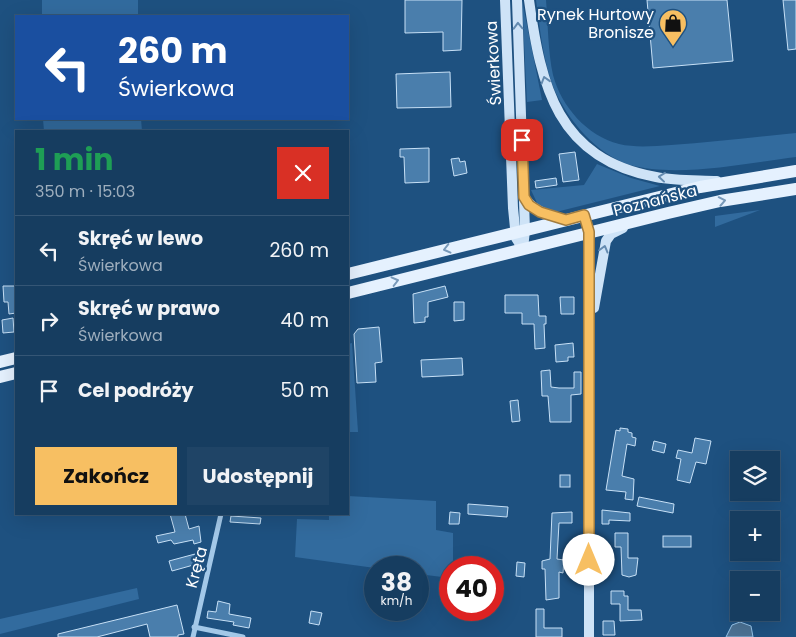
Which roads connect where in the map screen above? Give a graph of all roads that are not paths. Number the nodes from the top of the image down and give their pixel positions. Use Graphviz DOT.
graph roads {
  1 [pos="505,0"];
  2 [pos="517,0"];
  3 [pos="529,0"];
  4 [pos="796,170"];
  5 [pos="728,181"];
  6 [pos="796,189"];
  7 [pos="524,197"];
  8 [pos="584,215"];
  9 [pos="566,220"];
  10 [pos="636,221"];
  11 [pos="520,231"];
  12 [pos="589,232"];
  13 [pos="523,249"];
  14 [pos="349,274"];
  15 [pos="349,293"];
  16 [pos="589,349"];
  17 [pos="15,358"];
  18 [pos="0,362"];
  19 [pos="15,373"];
  20 [pos="0,377"];
  21 [pos="221,515"];
  22 [pos="194,627"];
  23 [pos="193,637"];
  24 [pos="243,637"];
  25 [pos="590,637"];
  1 -- 11 [label="street, Świerkowa"];
  7 -- 2 [label="street, Świerkowa, one-way"];
  5 -- 3 [label="street, one-way"];
  4 -- 5 [label="main road, Poznańska"];
  5 -- 8 [label="main road, Poznańska"];
  10 -- 6 [label="main road, Poznańska, one-way"];
  7 -- 9 [label="street"];
  7 -- 11 [label="street, Świerkowa"];
  8 -- 9 [label="main road, Poznańska"];
  8 -- 12 [label="street"];
  9 -- 11 [label="main road, Poznańska"];
  10 -- 12 [label="main road, Poznańska"];
  16 -- 10 [label="street, one-way"];
  11 -- 13 [label="street, Świerkowa"];
  11 -- 14 [label="main road, Poznańska, one-way"];
  12 -- 13 [label="main road, Poznańska"];
  12 -- 16 [label="street"];
  15 -- 13 [label="main road, Poznańska, one-way"];
  16 -- 25 [label="street"];
  17 -- 18 [label="main road"];
  19 -- 20 [label="main road"];
  21 -- 22 [label="street, Kręta"];
  22 -- 23 [label="street, Kręta"];
  22 -- 24 [label="street"];
}
